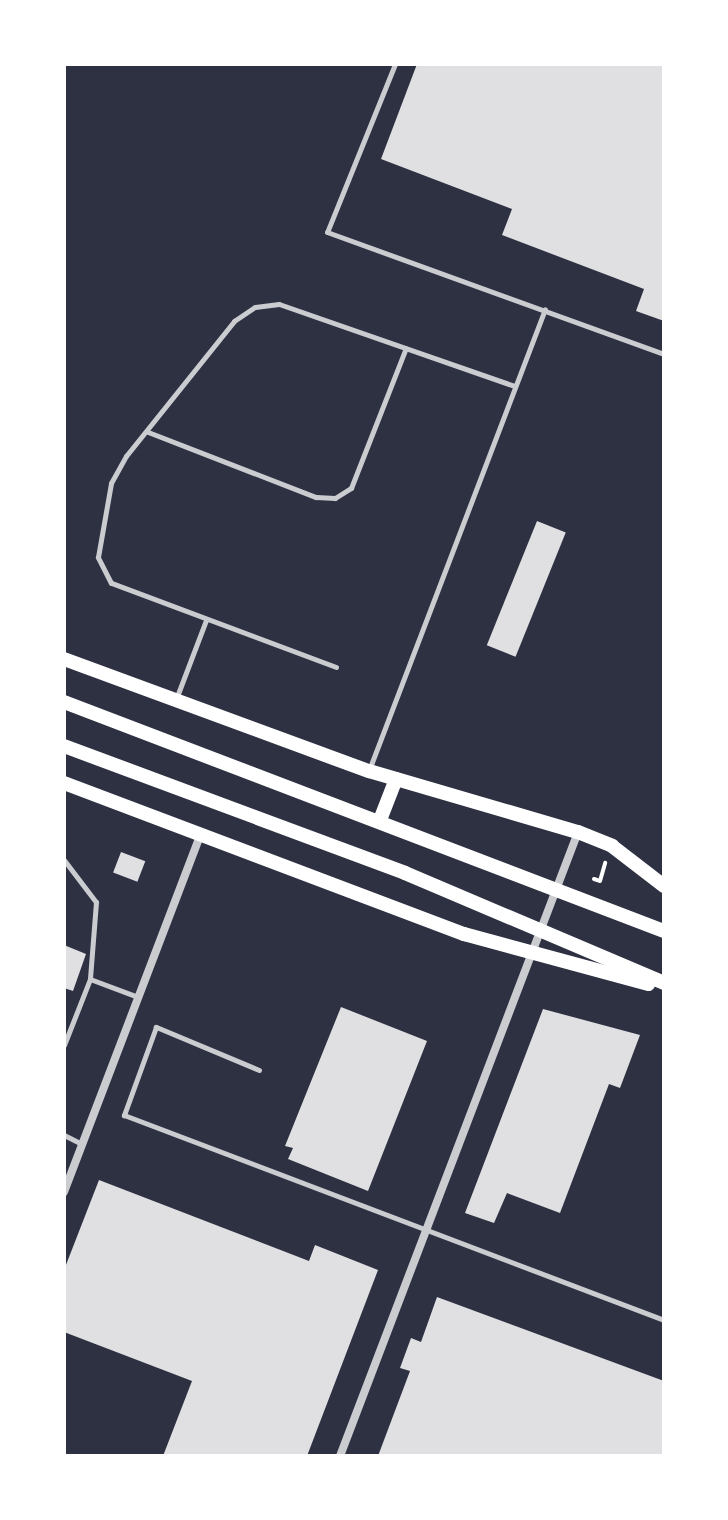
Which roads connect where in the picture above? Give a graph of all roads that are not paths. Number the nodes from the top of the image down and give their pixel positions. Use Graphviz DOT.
graph roads {
  1 [pos="395,64"];
  2 [pos="545,309"];
  3 [pos="406,348"];
  4 [pos="664,354"];
  5 [pos="515,386"];
  6 [pos="148,432"];
  7 [pos="206,620"];
  8 [pos="64,659"];
  9 [pos="336,667"];
  10 [pos="175,700"];
  11 [pos="64,702"];
  12 [pos="64,746"];
  13 [pos="369,771"];
  14 [pos="396,779"];
  15 [pos="64,783"];
  16 [pos="380,820"];
  17 [pos="578,832"];
  18 [pos="201,834"];
  19 [pos="64,860"];
  20 [pos="557,886"];
  21 [pos="664,886"];
  22 [pos="541,929"];
  23 [pos="664,931"];
  24 [pos="531,955"];
  25 [pos="90,979"];
  26 [pos="664,986"];
  27 [pos="138,997"];
  28 [pos="64,1045"];
  29 [pos="259,1070"];
  30 [pos="64,1135"];
  31 [pos="82,1144"];
  32 [pos="64,1192"];
  33 [pos="425,1233"];
  34 [pos="664,1320"];
  35 [pos="340,1456"];
  1 -- 2 [label="lane"];
  2 -- 4 [label="lane"];
  2 -- 5 [label="lane"];
  3 -- 5 [label="lane"];
  3 -- 6 [label="lane"];
  3 -- 6 [label="lane"];
  5 -- 13 [label="lane"];
  6 -- 7 [label="lane"];
  7 -- 9 [label="lane"];
  7 -- 10 [label="lane"];
  8 -- 10 [label="main road"];
  10 -- 13 [label="main road"];
  11 -- 16 [label="main road"];
  12 -- 22 [label="main road"];
  13 -- 14 [label="main road"];
  14 -- 16 [label="main road"];
  14 -- 17 [label="main road"];
  15 -- 18 [label="main road"];
  16 -- 20 [label="main road"];
  17 -- 20 [label="street"];
  17 -- 21 [label="main road"];
  18 -- 24 [label="main road"];
  18 -- 27 [label="street"];
  19 -- 25 [label="lane"];
  20 -- 22 [label="street"];
  20 -- 23 [label="main road"];
  22 -- 24 [label="street"];
  22 -- 26 [label="main road"];
  24 -- 26 [label="main road"];
  24 -- 33 [label="street"];
  25 -- 27 [label="lane"];
  25 -- 28 [label="lane"];
  27 -- 31 [label="street"];
  29 -- 33 [label="lane"];
  30 -- 31 [label="lane"];
  31 -- 32 [label="street"];
  33 -- 34 [label="lane"];
  33 -- 35 [label="street"];
}
